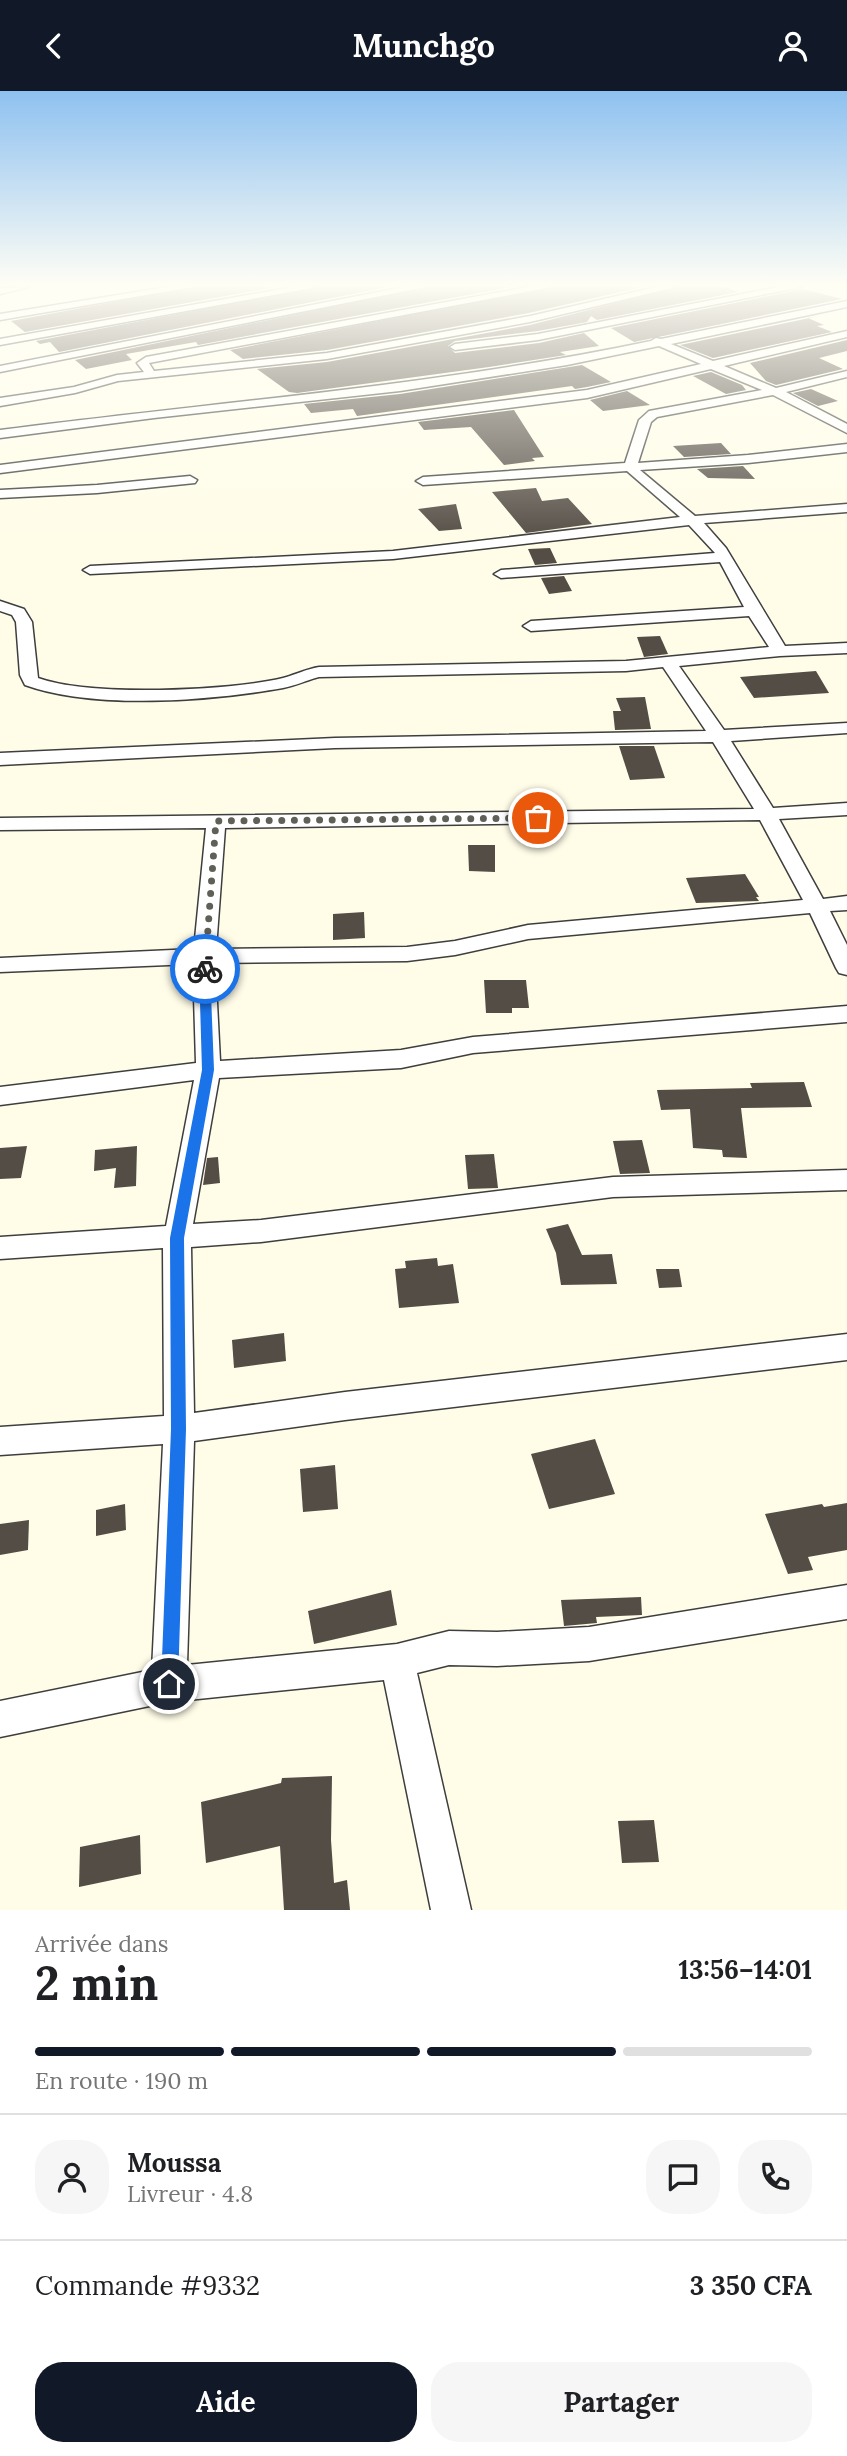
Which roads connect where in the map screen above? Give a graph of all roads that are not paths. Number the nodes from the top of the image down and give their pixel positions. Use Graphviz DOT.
graph roads {
  1 [pos="172,372"];
  2 [pos="503,372"];
  3 [pos="688,372"];
  4 [pos="724,372"];
  5 [pos="151,374"];
  6 [pos="847,374"];
  7 [pos="778,391"];
  8 [pos="0,402"];
  9 [pos="847,417"];
  10 [pos="833,420"];
  11 [pos="847,429"];
  12 [pos="0,434"];
  13 [pos="847,448"];
  14 [pos="630,467"];
  15 [pos="0,469"];
  16 [pos="190,480"];
  17 [pos="423,481"];
  18 [pos="0,494"];
  19 [pos="847,508"];
  20 [pos="694,520"];
  21 [pos="723,557"];
  22 [pos="90,570"];
  23 [pos="501,574"];
  24 [pos="0,606"];
  25 [pos="756,611"];
  26 [pos="531,626"];
  27 [pos="847,648"];
  28 [pos="780,651"];
  29 [pos="668,662"];
  30 [pos="847,728"];
  31 [pos="721,736"];
  32 [pos="0,758"];
  33 [pos="847,809"];
  34 [pos="766,814"];
  35 [pos="216,821"];
  36 [pos="0,824"];
  37 [pos="847,903"];
  38 [pos="818,904"];
  39 [pos="204,956"];
  40 [pos="0,965"];
  41 [pos="847,968"];
  42 [pos="847,1014"];
  43 [pos="208,1070"];
  44 [pos="0,1096"];
  45 [pos="847,1180"];
  46 [pos="177,1238"];
  47 [pos="0,1248"];
  48 [pos="847,1347"];
  49 [pos="179,1429"];
  50 [pos="0,1441"];
  51 [pos="847,1602"];
  52 [pos="397,1661"];
  53 [pos="169,1684"];
  54 [pos="0,1719"];
  55 [pos="451,1910"];
  1 -- 5 [label="street"];
  2 -- 12 [label="street"];
  3 -- 15 [label="street"];
  4 -- 7 [label="street"];
  5 -- 8 [label="street"];
  6 -- 7 [label="street"];
  7 -- 10 [label="street"];
  7 -- 14 [label="street"];
  9 -- 10 [label="street"];
  10 -- 11 [label="street"];
  13 -- 14 [label="street"];
  14 -- 17 [label="street"];
  14 -- 20 [label="street"];
  16 -- 18 [label="street"];
  19 -- 20 [label="street"];
  20 -- 21 [label="street"];
  20 -- 22 [label="street"];
  21 -- 23 [label="street"];
  21 -- 25 [label="street"];
  24 -- 29 [label="street"];
  25 -- 26 [label="street"];
  25 -- 28 [label="street"];
  27 -- 28 [label="street"];
  28 -- 29 [label="street"];
  29 -- 31 [label="street"];
  30 -- 31 [label="street"];
  31 -- 32 [label="street"];
  31 -- 34 [label="street"];
  33 -- 34 [label="street"];
  34 -- 35 [label="street"];
  34 -- 38 [label="street"];
  35 -- 36 [label="street"];
  35 -- 39 [label="street"];
  37 -- 38 [label="street"];
  38 -- 39 [label="street"];
  38 -- 41 [label="street"];
  39 -- 40 [label="street"];
  39 -- 43 [label="street"];
  42 -- 43 [label="street"];
  43 -- 44 [label="street"];
  43 -- 46 [label="street"];
  45 -- 46 [label="street"];
  46 -- 47 [label="street"];
  46 -- 49 [label="street"];
  48 -- 49 [label="street"];
  49 -- 50 [label="street"];
  49 -- 53 [label="street"];
  51 -- 52 [label="street"];
  52 -- 53 [label="street"];
  52 -- 55 [label="street"];
  53 -- 54 [label="street"];
}
